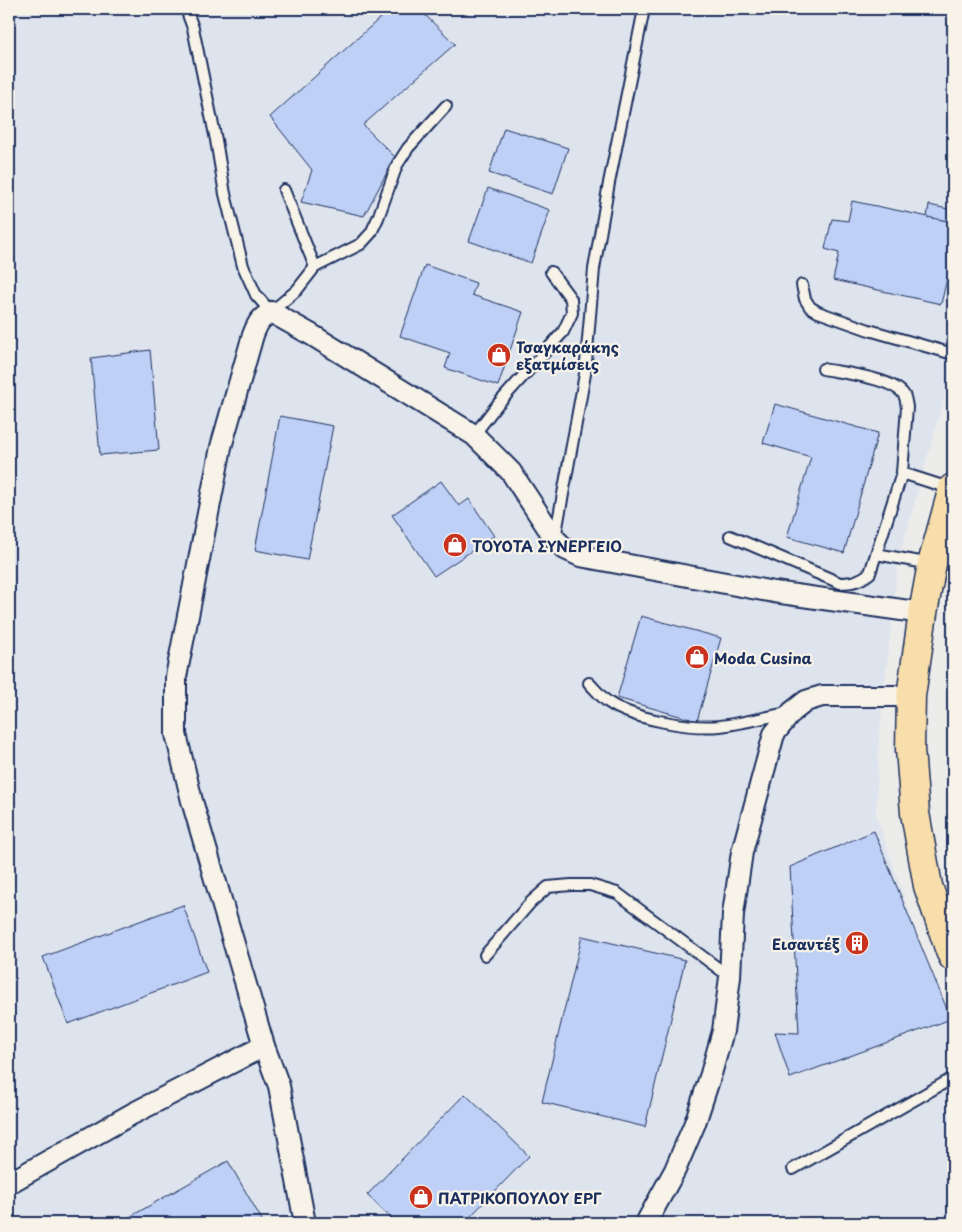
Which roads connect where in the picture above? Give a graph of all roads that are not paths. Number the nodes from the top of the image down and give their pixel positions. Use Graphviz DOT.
graph roads {
  1 [pos="186,9"];
  2 [pos="644,9"];
  3 [pos="446,106"];
  4 [pos="284,190"];
  5 [pos="314,267"];
  6 [pos="550,272"];
  7 [pos="802,285"];
  8 [pos="271,312"];
  9 [pos="953,354"];
  10 [pos="823,369"];
  11 [pos="474,435"];
  12 [pos="902,473"];
  13 [pos="953,489"];
  14 [pos="730,536"];
  15 [pos="555,539"];
  16 [pos="876,554"];
  17 [pos="932,564"];
  18 [pos="923,613"];
  19 [pos="589,683"];
  20 [pos="912,696"];
  21 [pos="792,712"];
  22 [pos="486,954"];
  23 [pos="953,957"];
  24 [pos="730,977"];
  25 [pos="264,1046"];
  26 [pos="953,1078"];
  27 [pos="793,1169"];
  28 [pos="9,1183"];
  29 [pos="306,1223"];
  30 [pos="646,1223"];
  1 -- 8 [label="lane"];
  2 -- 15 [label="lane"];
  3 -- 5 [label="lane"];
  4 -- 5 [label="lane"];
  5 -- 8 [label="lane"];
  6 -- 11 [label="lane"];
  7 -- 9 [label="lane"];
  8 -- 11 [label="street"];
  8 -- 25 [label="street"];
  10 -- 12 [label="lane"];
  11 -- 15 [label="street"];
  12 -- 13 [label="lane"];
  12 -- 16 [label="lane"];
  13 -- 17 [label="main road"];
  14 -- 16 [label="lane"];
  15 -- 18 [label="street"];
  16 -- 17 [label="lane"];
  17 -- 18 [label="main road"];
  18 -- 20 [label="main road"];
  19 -- 21 [label="lane"];
  20 -- 21 [label="street"];
  20 -- 23 [label="main road"];
  21 -- 24 [label="street"];
  22 -- 24 [label="lane"];
  24 -- 30 [label="street"];
  25 -- 28 [label="street"];
  25 -- 29 [label="street"];
  26 -- 27 [label="lane"];
}
